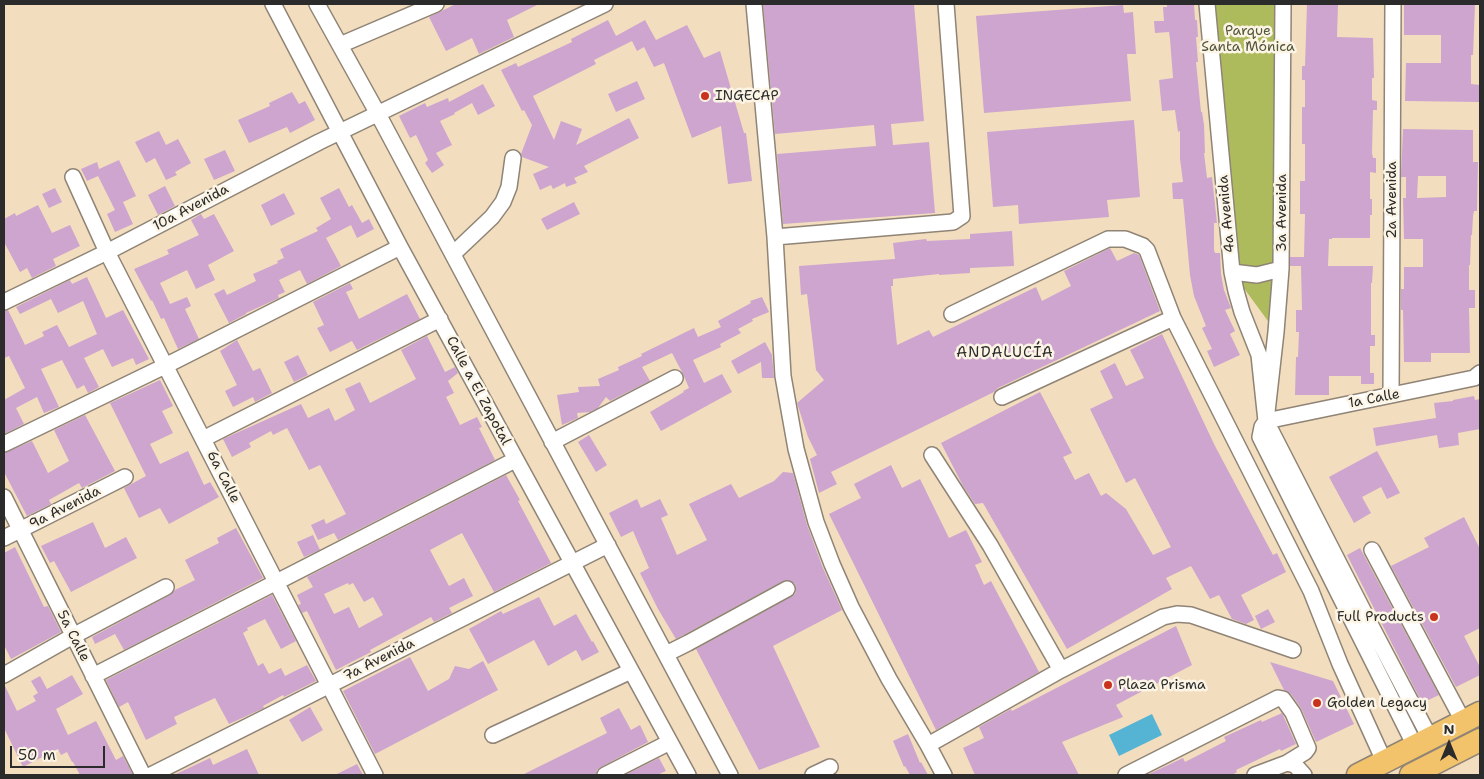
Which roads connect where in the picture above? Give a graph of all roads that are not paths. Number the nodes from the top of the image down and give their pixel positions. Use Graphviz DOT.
graph roads {
  1 [pos="273,4"];
  2 [pos="317,4"];
  3 [pos="436,4"];
  4 [pos="605,4"];
  5 [pos="754,4"];
  6 [pos="946,4"];
  7 [pos="1207,4"];
  8 [pos="1283,4"];
  9 [pos="1392,4"];
  10 [pos="340,45"];
  11 [pos="378,114"];
  12 [pos="339,132"];
  13 [pos="513,158"];
  14 [pos="73,177"];
  15 [pos="775,237"];
  16 [pos="400,247"];
  17 [pos="107,252"];
  18 [pos="453,254"];
  19 [pos="1281,269"];
  20 [pos="1232,272"];
  21 [pos="4,302"];
  22 [pos="952,314"];
  23 [pos="1173,318"];
  24 [pos="440,319"];
  25 [pos="165,366"];
  26 [pos="1480,373"];
  27 [pos="675,378"];
  28 [pos="1390,395"];
  29 [pos="1002,397"];
  30 [pos="1266,421"];
  31 [pos="203,439"];
  32 [pos="552,442"];
  33 [pos="4,444"];
  34 [pos="932,455"];
  35 [pos="515,460"];
  36 [pos="125,477"];
  37 [pos="4,497"];
  38 [pos="20,530"];
  39 [pos="4,538"];
  40 [pos="608,545"];
  41 [pos="1372,550"];
  42 [pos="572,564"];
  43 [pos="277,583"];
  44 [pos="166,587"];
  45 [pos="787,588"];
  46 [pos="73,636"];
  47 [pos="1293,650"];
  48 [pos="666,654"];
  49 [pos="1060,670"];
  50 [pos="631,671"];
  51 [pos="4,675"];
  52 [pos="93,676"];
  53 [pos="329,686"];
  54 [pos="1472,717"];
  55 [pos="493,735"];
  56 [pos="1480,740"];
  57 [pos="670,742"];
  58 [pos="1422,742"];
  59 [pos="928,745"];
  60 [pos="1384,761"];
  61 [pos="1288,763"];
  62 [pos="830,767"];
  63 [pos="143,775"];
  64 [pos="150,775"];
  65 [pos="375,775"];
  66 [pos="605,775"];
  67 [pos="688,775"];
  68 [pos="730,775"];
  69 [pos="814,775"];
  70 [pos="944,775"];
  71 [pos="1126,775"];
  72 [pos="1255,775"];
  73 [pos="1304,775"];
  74 [pos="1358,775"];
  75 [pos="1411,775"];
  1 -- 12 [label="street, Calle a El Zapotal"];
  2 -- 10 [label="street"];
  3 -- 10 [label="street"];
  4 -- 11 [label="street, 10a Avenida"];
  5 -- 15 [label="street"];
  6 -- 15 [label="street"];
  7 -- 20 [label="street, 4a Avenida"];
  8 -- 19 [label="street, 3a Avenida"];
  9 -- 28 [label="street, 2a Avenida"];
  10 -- 11 [label="street"];
  11 -- 12 [label="street, 10a Avenida"];
  11 -- 18 [label="street"];
  12 -- 16 [label="street, Calle a El Zapotal"];
  12 -- 17 [label="street, 10a Avenida"];
  13 -- 18 [label="street"];
  14 -- 17 [label="street, 6a Calle"];
  15 -- 59 [label="street"];
  16 -- 24 [label="street, Calle a El Zapotal"];
  16 -- 25 [label="street"];
  17 -- 21 [label="street, 10a Avenida"];
  17 -- 25 [label="street, 6a Calle"];
  18 -- 32 [label="street"];
  19 -- 20 [label="street"];
  19 -- 30 [label="street, 3a Avenida"];
  20 -- 30 [label="street, 4a Avenida"];
  22 -- 23 [label="street"];
  23 -- 29 [label="street"];
  23 -- 60 [label="street"];
  24 -- 31 [label="street"];
  24 -- 35 [label="street, Calle a El Zapotal"];
  25 -- 31 [label="street, 6a Calle"];
  25 -- 33 [label="street"];
  26 -- 28 [label="street, 1a Calle"];
  27 -- 32 [label="street"];
  28 -- 30 [label="street, 1a Calle"];
  30 -- 58 [label="street"];
  31 -- 43 [label="street, 6a Calle"];
  32 -- 40 [label="street"];
  34 -- 49 [label="street"];
  35 -- 42 [label="street, Calle a El Zapotal"];
  35 -- 43 [label="street"];
  36 -- 38 [label="street, 9a Avenida"];
  37 -- 38 [label="street, 5a Calle"];
  38 -- 39 [label="street, 9a Avenida"];
  38 -- 46 [label="street, 5a Calle"];
  40 -- 42 [label="street, 7a Avenida"];
  40 -- 48 [label="street"];
  41 -- 54 [label="street"];
  42 -- 50 [label="street, Calle a El Zapotal"];
  42 -- 53 [label="street, 7a Avenida"];
  43 -- 52 [label="street"];
  43 -- 53 [label="street, 6a Calle"];
  44 -- 46 [label="street"];
  45 -- 48 [label="street"];
  46 -- 51 [label="street"];
  46 -- 52 [label="street, 5a Calle"];
  47 -- 49 [label="street"];
  48 -- 68 [label="street"];
  49 -- 59 [label="street"];
  50 -- 55 [label="street"];
  50 -- 57 [label="street, Calle a El Zapotal"];
  52 -- 63 [label="street, 5a Calle"];
  53 -- 64 [label="street, 7a Avenida"];
  53 -- 65 [label="street, 6a Calle"];
  54 -- 58 [label="highway"];
  56 -- 75 [label="highway"];
  57 -- 66 [label="street"];
  57 -- 67 [label="street, Calle a El Zapotal"];
  58 -- 60 [label="highway"];
  59 -- 70 [label="street"];
  60 -- 74 [label="highway"];
  61 -- 71 [label="street"];
  61 -- 72 [label="street"];
  61 -- 73 [label="street"];
  62 -- 69 [label="street"];
}
